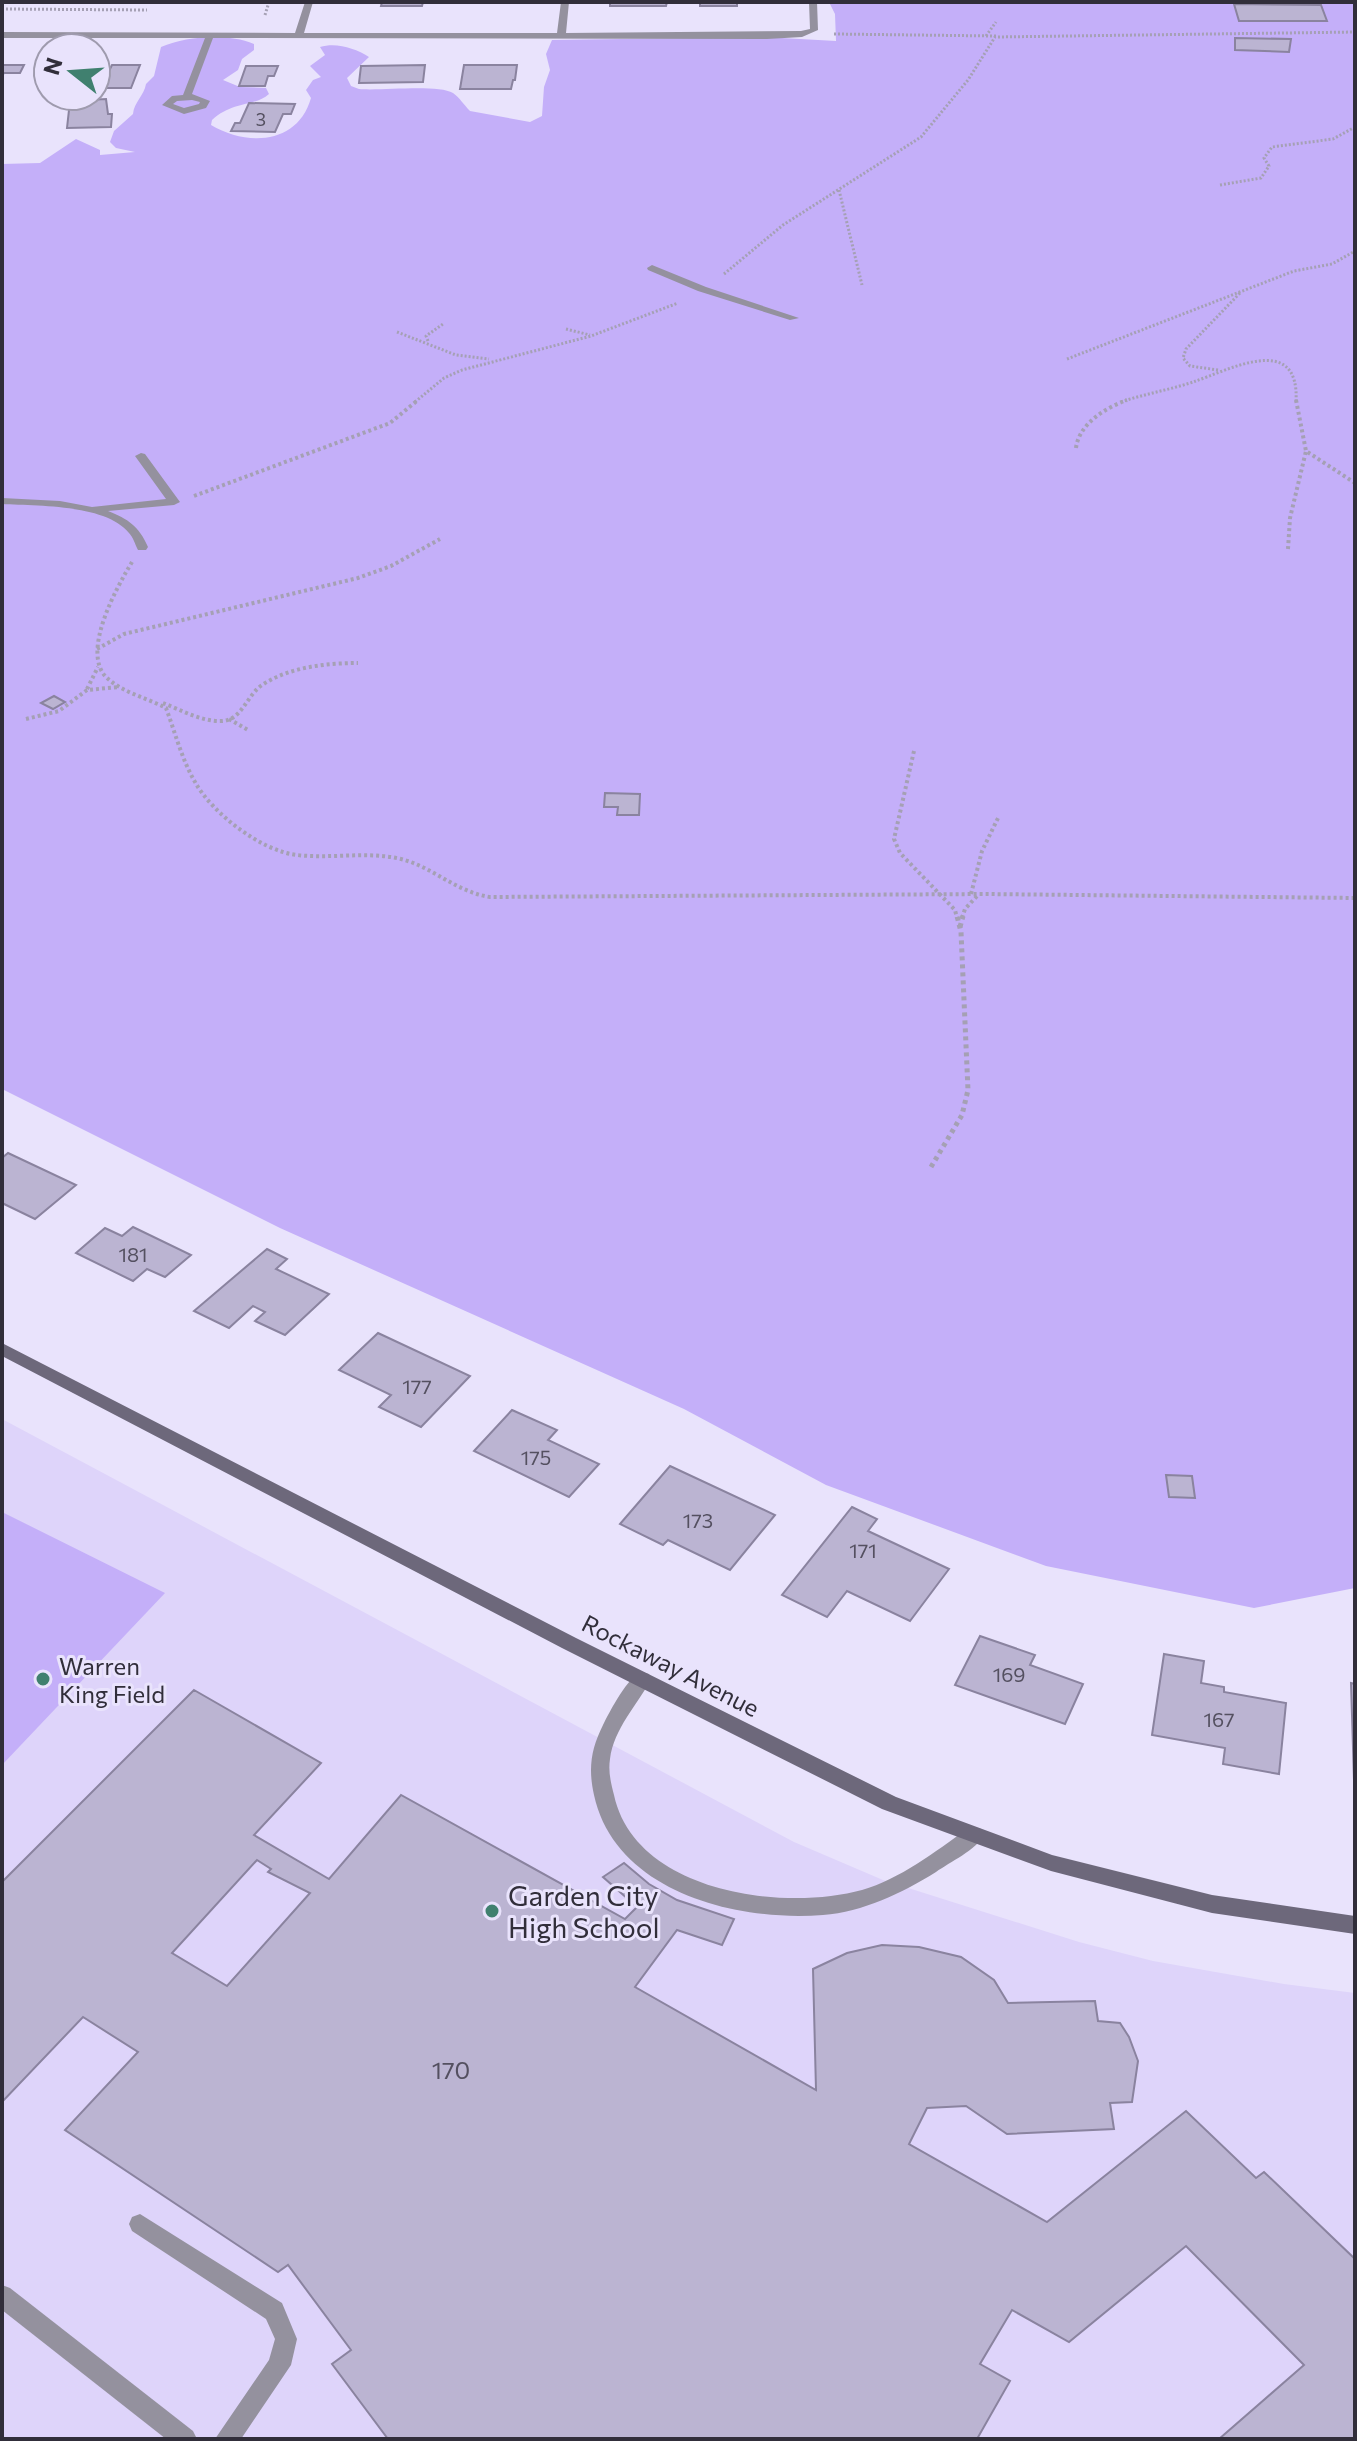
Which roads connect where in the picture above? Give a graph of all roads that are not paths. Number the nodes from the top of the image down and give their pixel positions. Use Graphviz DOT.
graph roads {
  1 [pos="309,2"];
  2 [pos="565,2"];
  3 [pos="813,2"];
  4 [pos="2,35"];
  5 [pos="210,35"];
  6 [pos="299,35"];
  7 [pos="561,36"];
  8 [pos="187,96"];
  9 [pos="652,268"];
  10 [pos="794,318"];
  11 [pos="141,456"];
  12 [pos="2,501"];
  13 [pos="92,508"];
  14 [pos="142,547"];
  15 [pos="2,1349"];
  16 [pos="642,1679"];
  17 [pos="974,1835"];
  18 [pos="1355,1928"];
  19 [pos="140,2224"];
  20 [pos="2,2296"];
  21 [pos="185,2439"];
  22 [pos="227,2439"];
  1 -- 6 [label="street"];
  2 -- 7 [label="street"];
  3 -- 7 [label="street"];
  4 -- 5 [label="street"];
  5 -- 6 [label="street"];
  5 -- 8 [label="street"];
  6 -- 7 [label="street"];
  9 -- 10 [label="street"];
  11 -- 13 [label="street"];
  12 -- 13 [label="street"];
  13 -- 14 [label="street"];
  15 -- 16 [label="main road, Rockaway Avenue"];
  16 -- 17 [label="main road, Rockaway Avenue"];
  16 -- 17 [label="street"];
  17 -- 18 [label="main road, Rockaway Avenue"];
  19 -- 22 [label="street"];
  20 -- 21 [label="street"];
}
